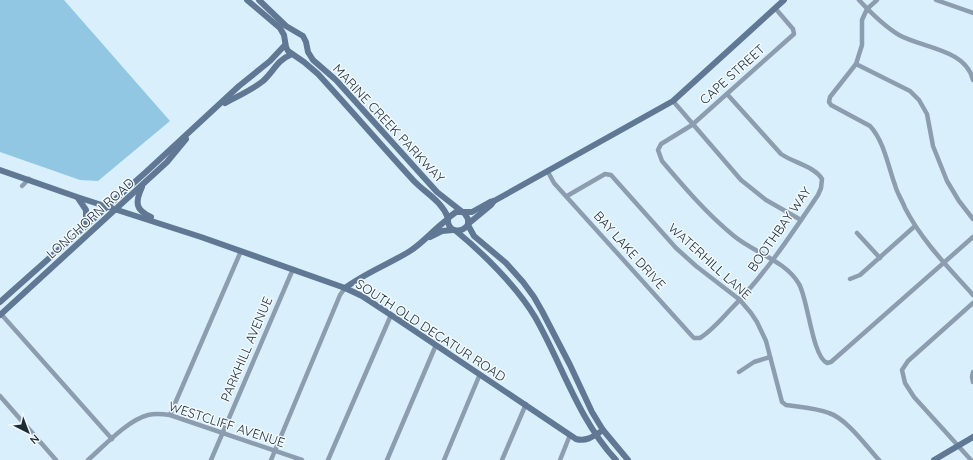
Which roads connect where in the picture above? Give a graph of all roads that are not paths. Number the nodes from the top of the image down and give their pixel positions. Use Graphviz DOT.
graph roads {
  1 [pos="247,0"];
  2 [pos="259,0"];
  3 [pos="784,0"];
  4 [pos="859,0"];
  5 [pos="877,0"];
  6 [pos="936,0"];
  7 [pos="775,8"];
  8 [pos="867,9"];
  9 [pos="973,13"];
  10 [pos="299,34"];
  11 [pos="285,44"];
  12 [pos="306,45"];
  13 [pos="293,54"];
  14 [pos="856,64"];
  15 [pos="973,80"];
  16 [pos="727,94"];
  17 [pos="673,101"];
  18 [pos="217,107"];
  19 [pos="692,125"];
  20 [pos="190,132"];
  21 [pos="0,170"];
  22 [pos="548,172"];
  23 [pos="28,179"];
  24 [pos="143,184"];
  25 [pos="22,186"];
  26 [pos="77,196"];
  27 [pos="567,196"];
  28 [pos="494,201"];
  29 [pos="107,206"];
  30 [pos="115,209"];
  31 [pos="462,212"];
  32 [pos="448,218"];
  33 [pos="973,219"];
  34 [pos="801,220"];
  35 [pos="468,225"];
  36 [pos="86,226"];
  37 [pos="915,226"];
  38 [pos="455,231"];
  39 [pos="188,233"];
  40 [pos="857,233"];
  41 [pos="428,237"];
  42 [pos="973,237"];
  43 [pos="241,251"];
  44 [pos="880,258"];
  45 [pos="773,261"];
  46 [pos="944,262"];
  47 [pos="292,269"];
  48 [pos="850,279"];
  49 [pos="21,283"];
  50 [pos="345,288"];
  51 [pos="27,290"];
  52 [pos="973,295"];
  53 [pos="740,300"];
  54 [pos="0,302"];
  55 [pos="973,303"];
  56 [pos="542,311"];
  57 [pos="0,314"];
  58 [pos="391,315"];
  59 [pos="534,315"];
  60 [pos="698,339"];
  61 [pos="436,345"];
  62 [pos="770,357"];
  63 [pos="739,372"];
  64 [pos="973,372"];
  65 [pos="480,374"];
  66 [pos="973,382"];
  67 [pos="0,396"];
  68 [pos="526,404"];
  69 [pos="170,415"];
  70 [pos="603,430"];
  71 [pos="222,432"];
  72 [pos="596,434"];
  73 [pos="570,435"];
  74 [pos="973,437"];
  75 [pos="112,439"];
  76 [pos="958,446"];
  77 [pos="275,451"];
  78 [pos="56,460"];
  79 [pos="88,460"];
  80 [pos="210,460"];
  81 [pos="271,460"];
  82 [pos="302,460"];
  83 [pos="328,460"];
  84 [pos="387,460"];
  85 [pos="444,460"];
  86 [pos="502,460"];
  87 [pos="560,460"];
  88 [pos="616,460"];
  89 [pos="628,460"];
  90 [pos="879,460"];
  91 [pos="934,460"];
  92 [pos="971,460"];
  1 -- 11 [label="main road"];
  2 -- 10 [label="main road"];
  3 -- 7 [label="main road"];
  4 -- 8 [label="street"];
  5 -- 8 [label="street"];
  6 -- 9 [label="street"];
  7 -- 16 [label="street, CAPE STREET"];
  7 -- 17 [label="main road"];
  8 -- 14 [label="street"];
  8 -- 15 [label="street"];
  10 -- 11 [label="main road"];
  10 -- 12 [label="main road"];
  11 -- 13 [label="main road"];
  11 -- 18 [label="main road, LONGHORN ROAD"];
  12 -- 13 [label="main road"];
  12 -- 31 [label="main road, MARINE CREEK PARKWAY"];
  13 -- 18 [label="main road, LONGHORN ROAD"];
  13 -- 32 [label="main road, MARINE CREEK PARKWAY"];
  14 -- 33 [label="street"];
  14 -- 37 [label="street"];
  16 -- 19 [label="street, CAPE STREET"];
  16 -- 34 [label="street, BOOTHBAY WAY"];
  17 -- 19 [label="street"];
  17 -- 22 [label="main road"];
  18 -- 20 [label="main road, LONGHORN ROAD"];
  19 -- 34 [label="street"];
  19 -- 45 [label="street, CAPE STREET"];
  20 -- 24 [label="main road, LONGHORN ROAD"];
  20 -- 29 [label="main road, LONGHORN ROAD"];
  21 -- 23 [label="main road, SOUTH OLD DECATUR ROAD"];
  22 -- 27 [label="street, BAY LAKE DRIVE"];
  22 -- 28 [label="main road"];
  23 -- 25 [label="street"];
  23 -- 26 [label="main road, SOUTH OLD DECATUR ROAD"];
  24 -- 30 [label="main road, LONGHORN ROAD"];
  24 -- 39 [label="main road"];
  26 -- 29 [label="main road, SOUTH OLD DECATUR ROAD"];
  26 -- 36 [label="main road"];
  27 -- 53 [label="street, WATERHILL LANE"];
  27 -- 60 [label="street, BAY LAKE DRIVE"];
  28 -- 31 [label="main road"];
  28 -- 35 [label="main road"];
  29 -- 30 [label="main road, SOUTH OLD DECATUR ROAD"];
  29 -- 36 [label="main road, LONGHORN ROAD"];
  30 -- 39 [label="main road, SOUTH OLD DECATUR ROAD"];
  30 -- 51 [label="main road, LONGHORN ROAD"];
  31 -- 32 [label="main road"];
  31 -- 35 [label="main road"];
  32 -- 38 [label="main road"];
  32 -- 41 [label="main road"];
  34 -- 45 [label="street, BOOTHBAY WAY"];
  35 -- 38 [label="main road"];
  35 -- 56 [label="main road"];
  36 -- 49 [label="main road, LONGHORN ROAD"];
  37 -- 44 [label="street"];
  37 -- 46 [label="street"];
  38 -- 41 [label="main road"];
  38 -- 59 [label="main road"];
  39 -- 43 [label="main road, SOUTH OLD DECATUR ROAD"];
  40 -- 44 [label="street"];
  41 -- 50 [label="main road"];
  42 -- 46 [label="street"];
  43 -- 47 [label="main road, SOUTH OLD DECATUR ROAD"];
  43 -- 69 [label="street"];
  44 -- 48 [label="street"];
  45 -- 46 [label="street"];
  45 -- 53 [label="street, BOOTHBAY WAY"];
  46 -- 52 [label="street"];
  47 -- 50 [label="main road, SOUTH OLD DECATUR ROAD"];
  47 -- 71 [label="street, PARKHILL AVENUE"];
  49 -- 51 [label="main road"];
  49 -- 54 [label="main road, LONGHORN ROAD"];
  50 -- 58 [label="main road, SOUTH OLD DECATUR ROAD"];
  50 -- 77 [label="street"];
  51 -- 57 [label="main road, LONGHORN ROAD"];
  53 -- 60 [label="street, BOOTHBAY WAY"];
  53 -- 62 [label="street, WATERHILL LANE"];
  55 -- 76 [label="street"];
  56 -- 59 [label="main road"];
  56 -- 70 [label="main road"];
  57 -- 75 [label="street"];
  58 -- 61 [label="main road, SOUTH OLD DECATUR ROAD"];
  58 -- 83 [label="street"];
  59 -- 72 [label="main road"];
  61 -- 65 [label="main road, SOUTH OLD DECATUR ROAD"];
  61 -- 84 [label="street"];
  62 -- 63 [label="street"];
  62 -- 90 [label="street, WATERHILL LANE"];
  64 -- 66 [label="street"];
  65 -- 68 [label="main road, SOUTH OLD DECATUR ROAD"];
  65 -- 85 [label="street"];
  67 -- 78 [label="street"];
  68 -- 73 [label="main road, SOUTH OLD DECATUR ROAD"];
  68 -- 86 [label="street"];
  69 -- 71 [label="street, WESTCLIFF AVENUE"];
  69 -- 75 [label="street, WESTCLIFF AVENUE"];
  70 -- 72 [label="main road, SOUTH OLD DECATUR ROAD"];
  70 -- 89 [label="main road"];
  71 -- 77 [label="street, WESTCLIFF AVENUE"];
  71 -- 80 [label="street, PARKHILL AVENUE"];
  72 -- 73 [label="main road, SOUTH OLD DECATUR ROAD"];
  72 -- 88 [label="main road"];
  73 -- 87 [label="street"];
  74 -- 76 [label="main road"];
  75 -- 79 [label="street, WESTCLIFF AVENUE"];
  76 -- 91 [label="main road"];
  76 -- 92 [label="street"];
  77 -- 81 [label="street"];
  77 -- 82 [label="street, WESTCLIFF AVENUE"];
}
